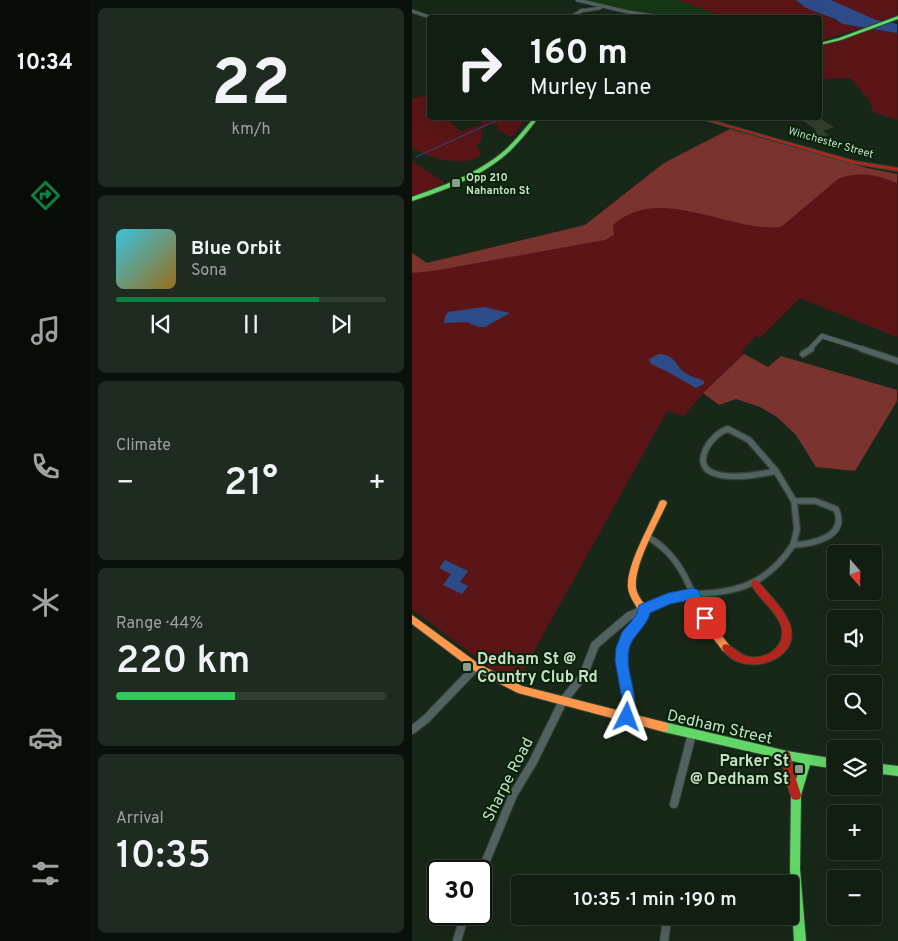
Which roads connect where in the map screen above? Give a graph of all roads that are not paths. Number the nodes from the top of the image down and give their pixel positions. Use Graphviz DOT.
graph roads {
  1 [pos="577,0"];
  2 [pos="591,4"];
  3 [pos="610,8"];
  4 [pos="412,11"];
  5 [pos="580,11"];
  6 [pos="574,15"];
  7 [pos="651,15"];
  8 [pos="427,16"];
  9 [pos="898,17"];
  10 [pos="822,43"];
  11 [pos="534,120"];
  12 [pos="707,120"];
  13 [pos="898,170"];
  14 [pos="412,200"];
  15 [pos="803,354"];
  16 [pos="898,361"];
  17 [pos="776,471"];
  18 [pos="794,501"];
  19 [pos="663,503"];
  20 [pos="648,537"];
  21 [pos="793,545"];
  22 [pos="755,584"];
  23 [pos="693,594"];
  24 [pos="643,610"];
  25 [pos="412,619"];
  26 [pos="476,667"];
  27 [pos="563,701"];
  28 [pos="627,717"];
  29 [pos="412,730"];
  30 [pos="692,734"];
  31 [pos="786,756"];
  32 [pos="807,760"];
  33 [pos="827,763"];
  34 [pos="882,769"];
  35 [pos="898,771"];
  36 [pos="796,795"];
  37 [pos="674,804"];
  38 [pos="486,860"];
  39 [pos="462,925"];
  40 [pos="666,928"];
  41 [pos="457,941"];
  42 [pos="664,941"];
  43 [pos="800,941"];
  1 -- 2 [label="street"];
  2 -- 3 [label="street"];
  2 -- 5 [label="street"];
  3 -- 5 [label="street"];
  3 -- 7 [label="street"];
  4 -- 8 [label="street"];
  5 -- 6 [label="street"];
  9 -- 10 [label="main road"];
  11 -- 14 [label="main road"];
  12 -- 13 [label="main road, Winchester Street"];
  15 -- 16 [label="street"];
  17 -- 17 [label="street"];
  17 -- 18 [label="street"];
  18 -- 21 [label="street"];
  18 -- 21 [label="street"];
  19 -- 20 [label="main road"];
  20 -- 23 [label="street"];
  20 -- 24 [label="main road"];
  21 -- 22 [label="street"];
  22 -- 23 [label="street"];
  22 -- 23 [label="main road"];
  23 -- 24 [label="main road"];
  24 -- 27 [label="street, Sharpe Road"];
  24 -- 28 [label="street"];
  25 -- 26 [label="main road, Dedham Street"];
  26 -- 27 [label="main road, Dedham Street"];
  26 -- 29 [label="street"];
  27 -- 28 [label="main road, Dedham Street"];
  27 -- 38 [label="street, Sharpe Road"];
  28 -- 30 [label="main road, Dedham Street"];
  30 -- 31 [label="main road, Dedham Street"];
  30 -- 37 [label="street"];
  31 -- 32 [label="main road, Dedham Street"];
  31 -- 36 [label="main road"];
  32 -- 33 [label="main road, Dedham Street"];
  32 -- 36 [label="main road"];
  34 -- 35 [label="main road"];
  36 -- 43 [label="main road"];
  39 -- 41 [label="street"];
  40 -- 42 [label="street"];
}
